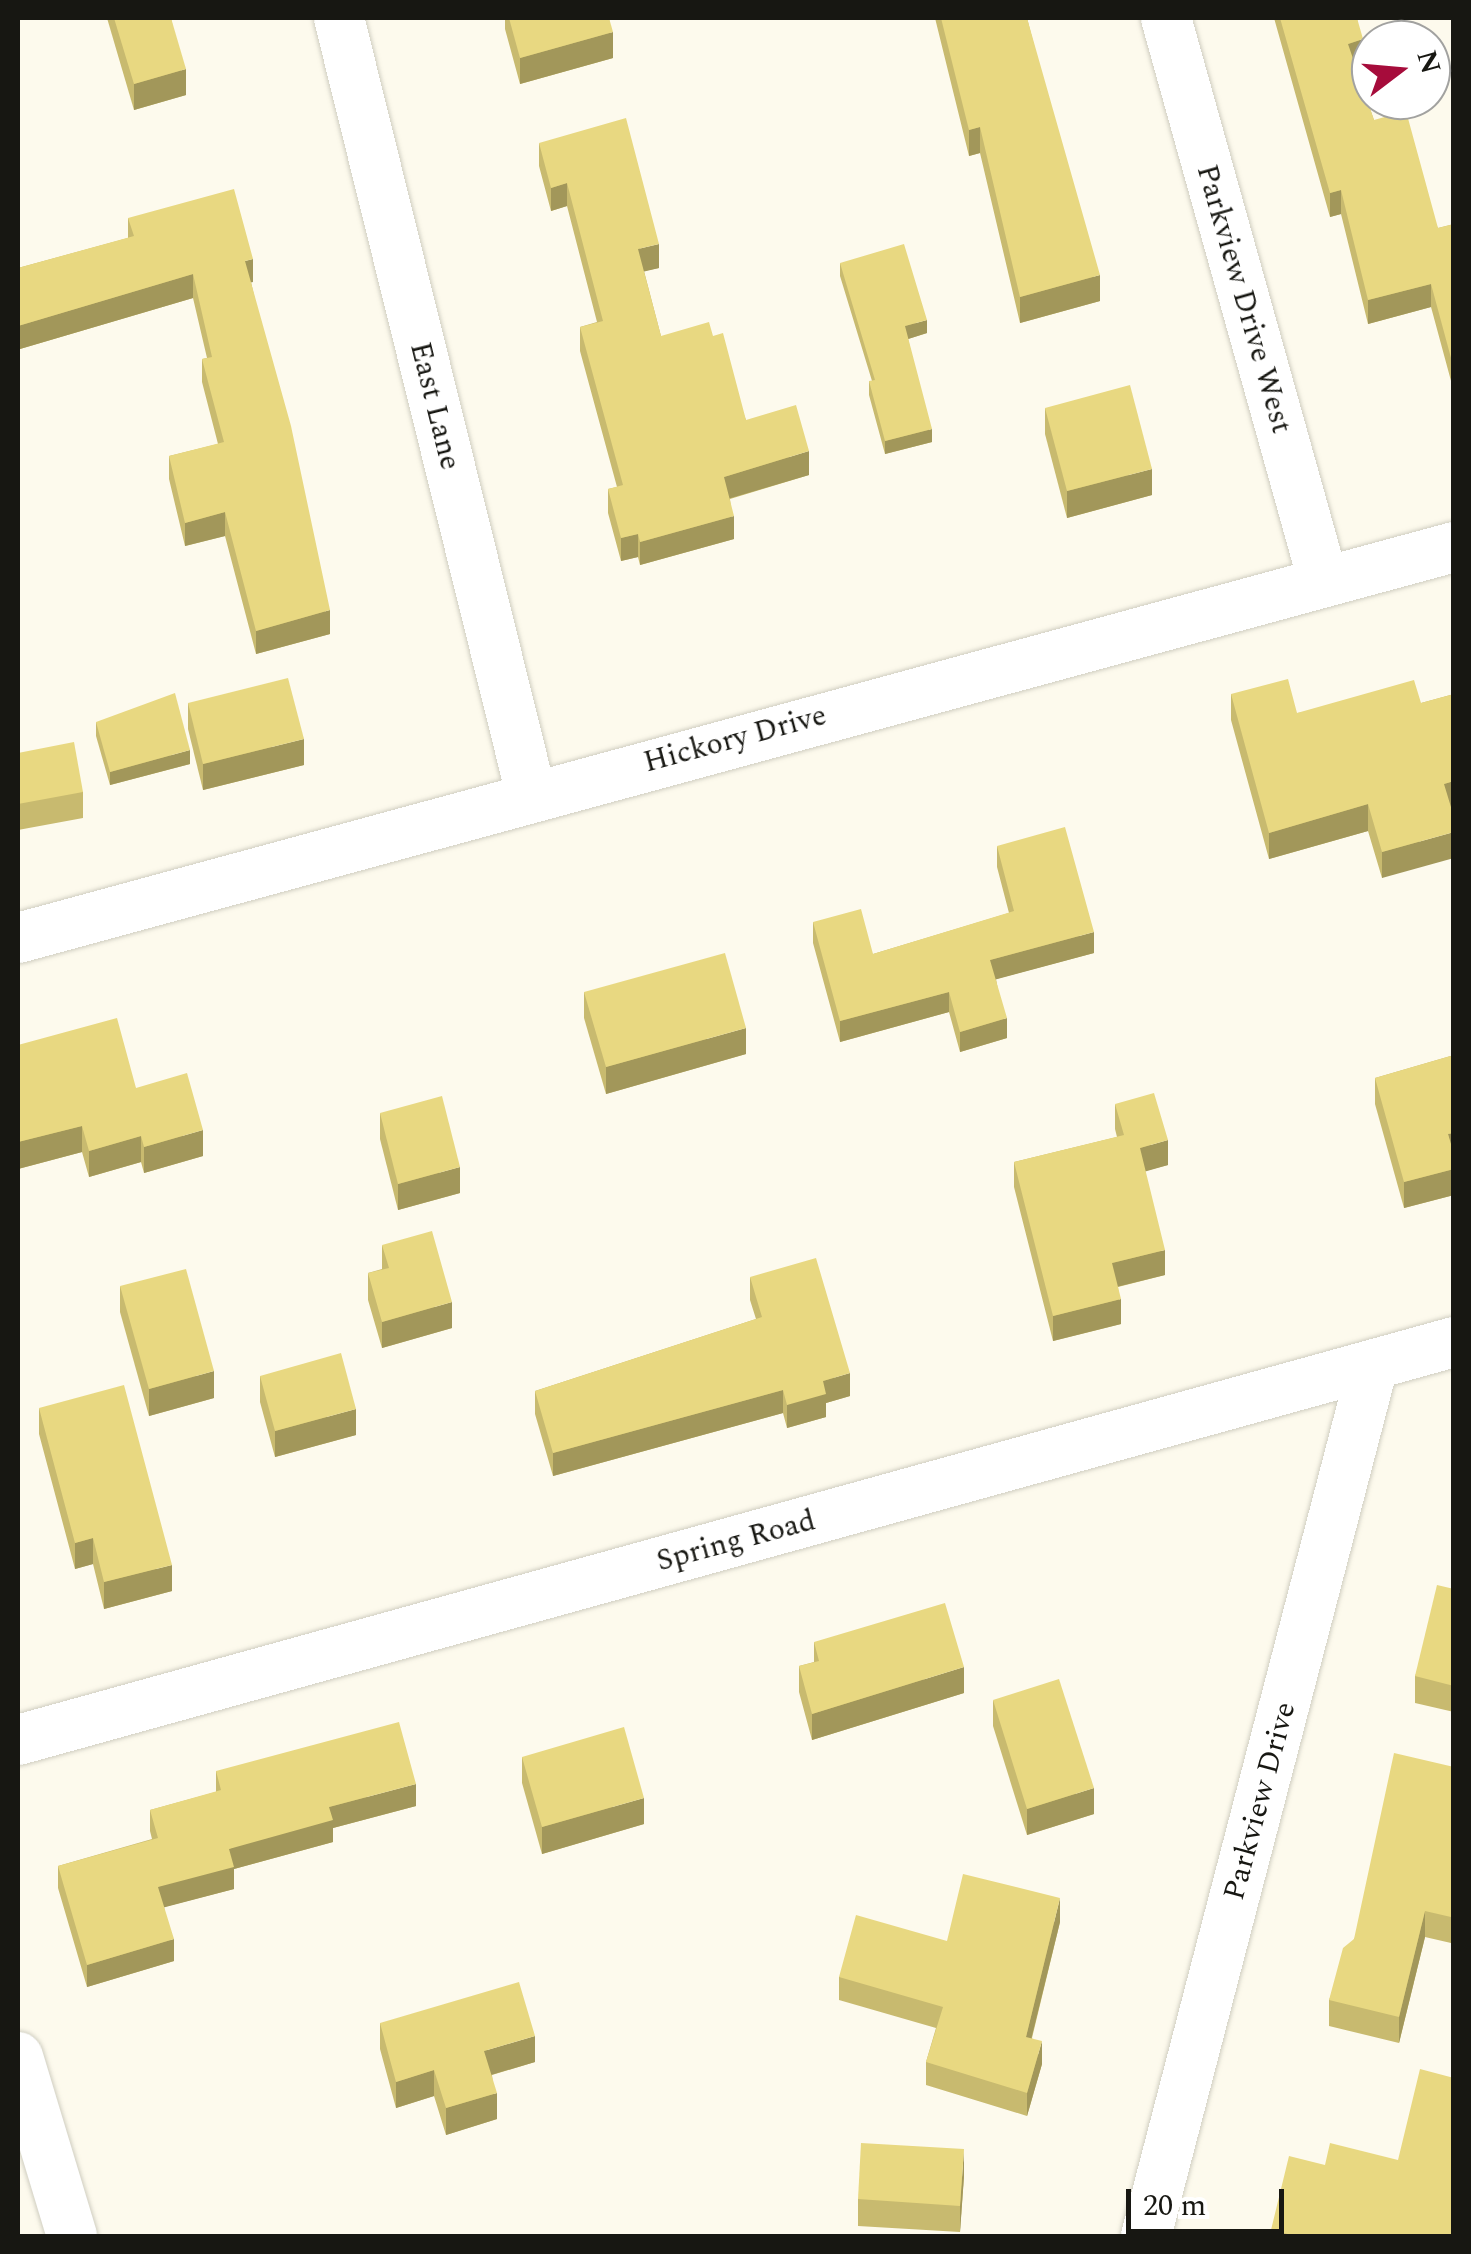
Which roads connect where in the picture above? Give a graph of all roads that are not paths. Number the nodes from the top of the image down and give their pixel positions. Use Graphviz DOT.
graph roads {
  1 [pos="340,18"];
  2 [pos="1166,18"];
  3 [pos="1454,547"];
  4 [pos="1323,580"];
  5 [pos="531,794"];
  6 [pos="18,938"];
  7 [pos="1454,1342"];
  8 [pos="1373,1364"];
  9 [pos="18,1740"];
  10 [pos="18,2057"];
  11 [pos="72,2236"];
  12 [pos="1146,2236"];
  1 -- 5 [label="street, East Lane"];
  2 -- 4 [label="street, Parkview Drive West"];
  3 -- 4 [label="street, Hickory Drive"];
  4 -- 5 [label="street, Hickory Drive"];
  5 -- 6 [label="street, Hickory Drive"];
  7 -- 8 [label="street, Spring Road"];
  8 -- 9 [label="street, Spring Road"];
  8 -- 12 [label="street, Parkview Drive"];
  10 -- 11 [label="street"];
}
